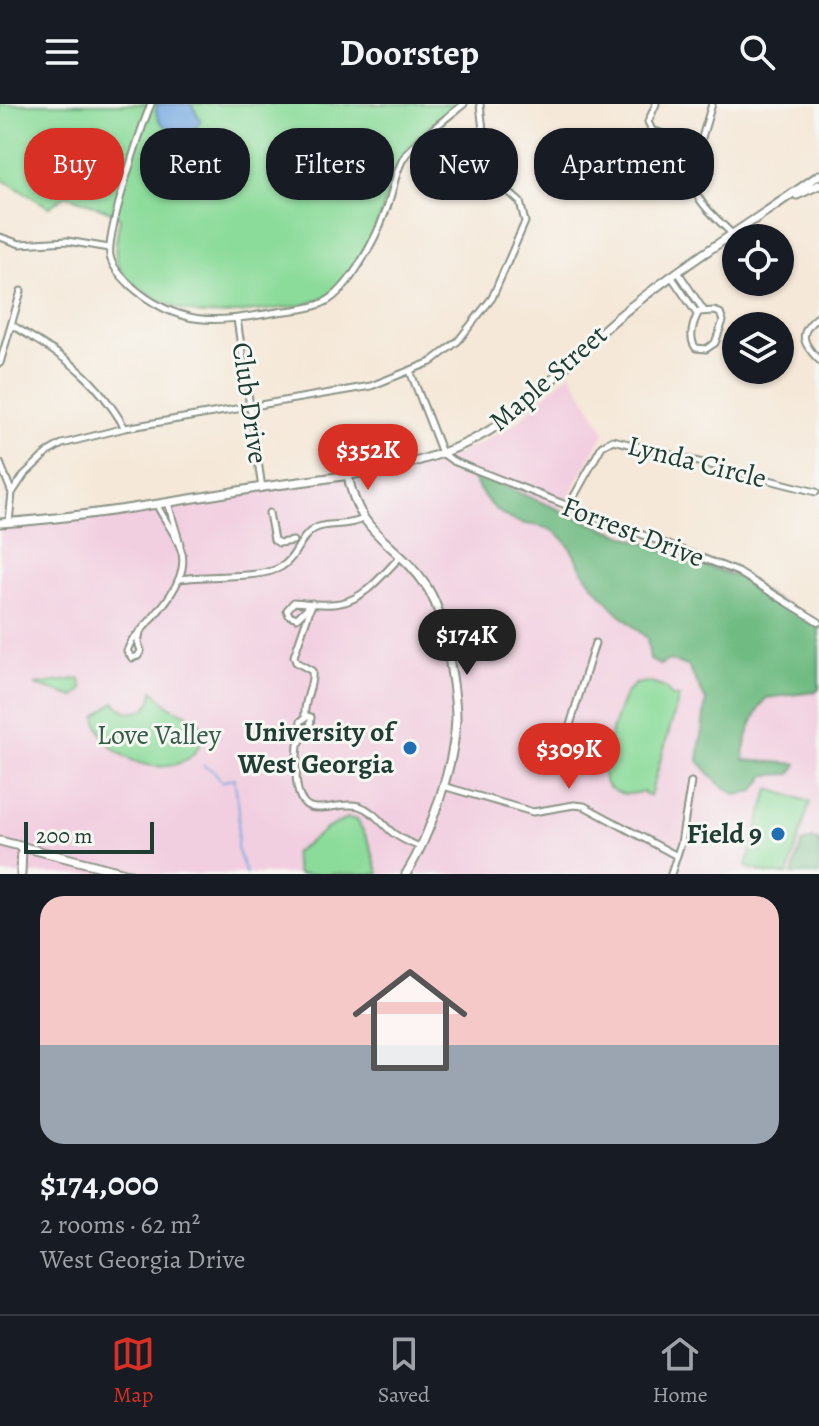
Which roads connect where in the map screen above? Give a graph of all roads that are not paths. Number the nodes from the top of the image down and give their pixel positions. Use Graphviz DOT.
graph roads {
  1 [pos="151,104"];
  2 [pos="464,104"];
  3 [pos="480,104"];
  4 [pos="656,104"];
  5 [pos="712,104"];
  6 [pos="651,128"];
  7 [pos="705,128"];
  8 [pos="819,175"];
  9 [pos="819,185"];
  10 [pos="699,200"];
  11 [pos="780,203"];
  12 [pos="722,224"];
  13 [pos="747,224"];
  14 [pos="0,237"];
  15 [pos="722,241"];
  16 [pos="109,248"];
  17 [pos="675,274"];
  18 [pos="21,291"];
  19 [pos="701,313"];
  20 [pos="819,316"];
  21 [pos="237,319"];
  22 [pos="12,325"];
  23 [pos="819,360"];
  24 [pos="0,363"];
  25 [pos="410,371"];
  26 [pos="250,407"];
  27 [pos="125,428"];
  28 [pos="442,453"];
  29 [pos="0,463"];
  30 [pos="348,475"];
  31 [pos="262,488"];
  32 [pos="816,492"];
  33 [pos="12,493"];
  34 [pos="168,503"];
  35 [pos="157,505"];
  36 [pos="568,507"];
  37 [pos="269,513"];
  38 [pos="363,519"];
  39 [pos="4,522"];
  40 [pos="293,541"];
  41 [pos="181,549"];
  42 [pos="401,556"];
  43 [pos="180,579"];
  44 [pos="312,603"];
  45 [pos="819,622"];
  46 [pos="140,633"];
  47 [pos="595,643"];
  48 [pos="305,716"];
  49 [pos="569,740"];
  50 [pos="300,742"];
  51 [pos="691,782"];
  52 [pos="442,786"];
  53 [pos="0,841"];
  54 [pos="22,846"];
  55 [pos="421,848"];
  56 [pos="677,856"];
  57 [pos="21,874"];
  58 [pos="129,874"];
  59 [pos="406,874"];
  60 [pos="671,874"];
  1 -- 16 [label="street"];
  2 -- 21 [label="street"];
  3 -- 25 [label="street"];
  4 -- 6 [label="street"];
  5 -- 7 [label="street"];
  8 -- 11 [label="main road, Maple Street"];
  9 -- 11 [label="main road, Maple Street"];
  10 -- 12 [label="street"];
  11 -- 13 [label="main road, Maple Street"];
  14 -- 16 [label="street"];
  15 -- 17 [label="main road, Maple Street"];
  16 -- 21 [label="street"];
  17 -- 19 [label="street"];
  17 -- 28 [label="main road, Maple Street"];
  18 -- 22 [label="street"];
  19 -- 19 [label="street"];
  20 -- 23 [label="street"];
  21 -- 26 [label="street, Club Drive"];
  22 -- 24 [label="street"];
  22 -- 27 [label="street"];
  25 -- 26 [label="street"];
  25 -- 28 [label="street"];
  26 -- 27 [label="street"];
  26 -- 31 [label="street, Club Drive"];
  27 -- 33 [label="street"];
  28 -- 30 [label="main road, Maple Street"];
  28 -- 36 [label="street, Forrest Drive"];
  29 -- 33 [label="street"];
  30 -- 31 [label="main road, Maple Street"];
  30 -- 38 [label="main road"];
  31 -- 34 [label="main road, Maple Street"];
  32 -- 36 [label="street, Lynda Circle"];
  33 -- 39 [label="street"];
  34 -- 35 [label="main road, Maple Street"];
  34 -- 41 [label="street"];
  35 -- 39 [label="main road, Maple Street"];
  35 -- 41 [label="street"];
  36 -- 45 [label="street, Forrest Drive"];
  37 -- 40 [label="street"];
  38 -- 42 [label="main road"];
  38 -- 43 [label="street"];
  41 -- 43 [label="street"];
  42 -- 44 [label="street"];
  42 -- 52 [label="main road"];
  43 -- 46 [label="street"];
  44 -- 44 [label="street"];
  44 -- 48 [label="street"];
  46 -- 46 [label="street"];
  47 -- 49 [label="street"];
  48 -- 50 [label="street"];
  48 -- 50 [label="street"];
  50 -- 55 [label="street"];
  51 -- 56 [label="street"];
  52 -- 55 [label="main road"];
  52 -- 56 [label="street"];
  53 -- 54 [label="main road"];
  54 -- 57 [label="main road"];
  54 -- 58 [label="main road"];
  55 -- 59 [label="main road"];
  56 -- 60 [label="street"];
}
